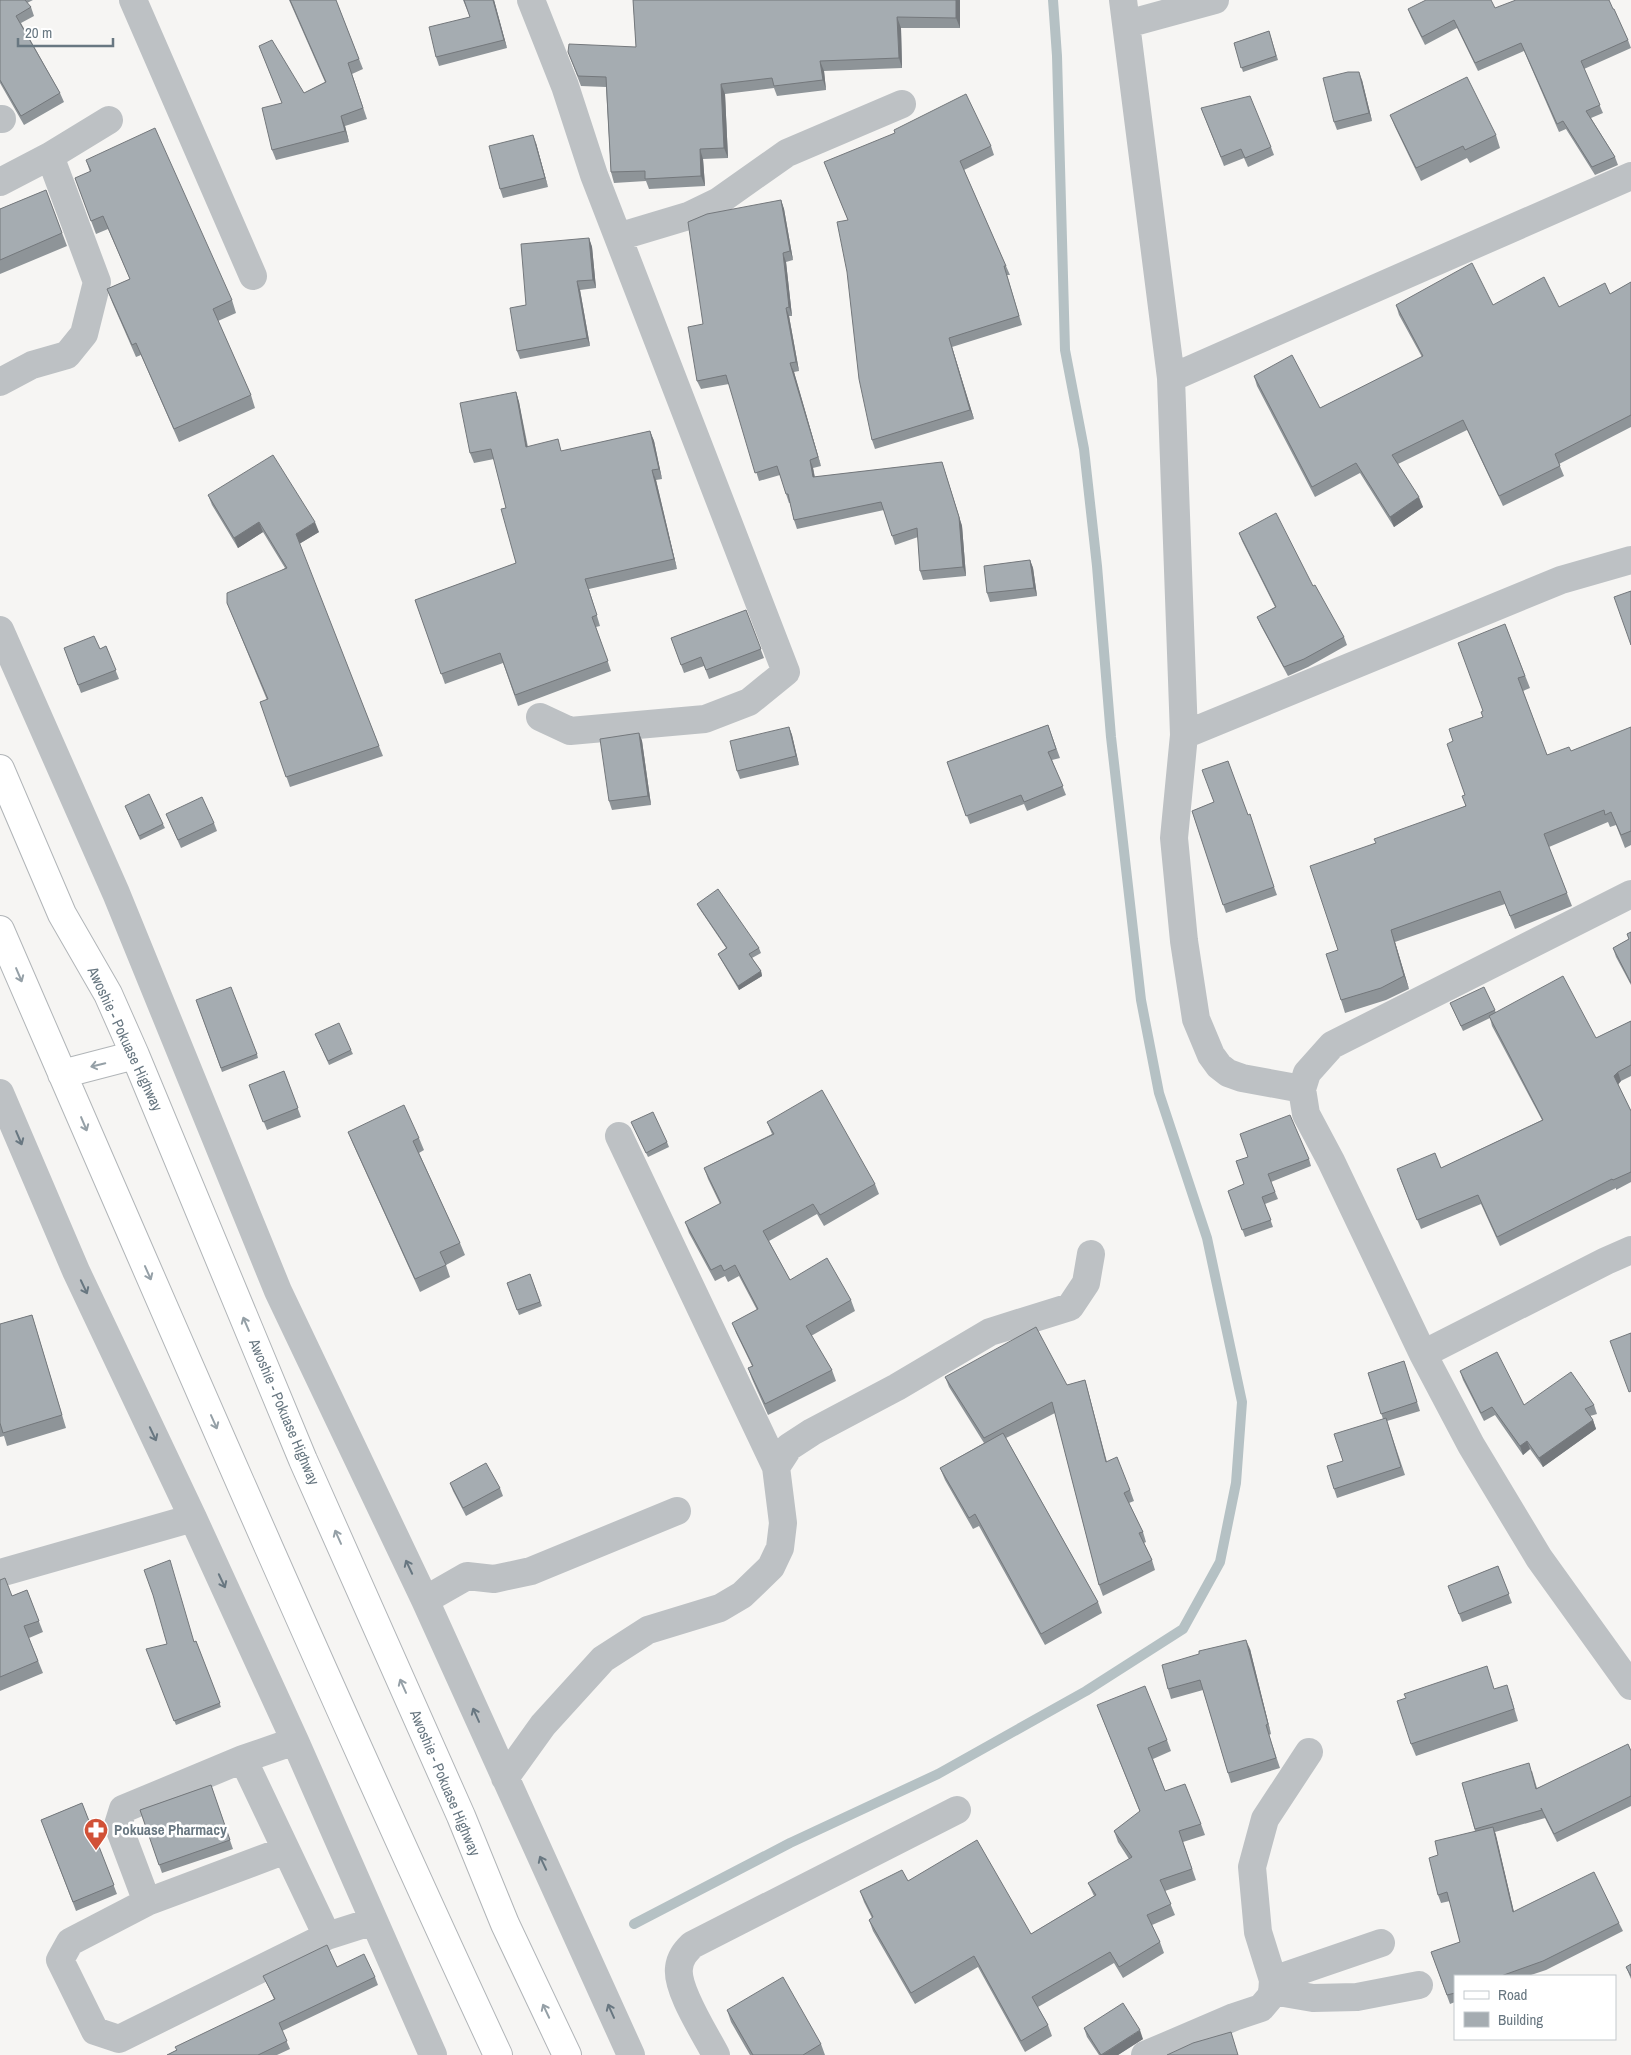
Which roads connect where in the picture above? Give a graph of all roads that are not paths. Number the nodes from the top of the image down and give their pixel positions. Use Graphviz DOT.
graph roads {
  1 [pos="132,0"];
  2 [pos="531,0"];
  3 [pos="1215,0"];
  4 [pos="1125,12"];
  5 [pos="902,104"];
  6 [pos="109,120"];
  7 [pos="50,156"];
  8 [pos="1631,176"];
  9 [pos="0,182"];
  10 [pos="618,237"];
  11 [pos="253,276"];
  12 [pos="1171,378"];
  13 [pos="0,382"];
  14 [pos="1631,560"];
  15 [pos="0,630"];
  16 [pos="540,717"];
  17 [pos="1184,735"];
  18 [pos="0,769"];
  19 [pos="1631,894"];
  20 [pos="0,930"];
  21 [pos="135,1055"];
  22 [pos="62,1074"];
  23 [pos="1302,1089"];
  24 [pos="0,1093"];
  25 [pos="619,1136"];
  26 [pos="1631,1250"];
  27 [pos="1091,1254"];
  28 [pos="1423,1354"];
  29 [pos="776,1468"];
  30 [pos="678,1511"];
  31 [pos="193,1518"];
  32 [pos="0,1573"];
  33 [pos="425,1600"];
  34 [pos="1631,1686"];
  35 [pos="295,1741"];
  36 [pos="1309,1752"];
  37 [pos="243,1759"];
  38 [pos="505,1778"];
  39 [pos="957,1810"];
  40 [pos="286,1850"];
  41 [pos="147,1902"];
  42 [pos="374,1921"];
  43 [pos="327,1936"];
  44 [pos="1381,1943"];
  45 [pos="1419,1985"];
  46 [pos="1272,1986"];
  47 [pos="433,2055"];
  48 [pos="498,2055"];
  49 [pos="567,2055"];
  50 [pos="631,2055"];
  51 [pos="716,2055"];
  52 [pos="1145,2055"];
  1 -- 11 [label="street"];
  2 -- 10 [label="street"];
  3 -- 4 [label="street"];
  4 -- 12 [label="street"];
  5 -- 10 [label="street"];
  6 -- 7 [label="street"];
  7 -- 9 [label="street"];
  7 -- 13 [label="street"];
  8 -- 12 [label="street"];
  10 -- 16 [label="street"];
  12 -- 17 [label="street"];
  14 -- 17 [label="street"];
  33 -- 15 [label="street, one-way"];
  17 -- 23 [label="street"];
  18 -- 21 [label="main road, Awoshie - Pokuase Highway"];
  19 -- 23 [label="street"];
  20 -- 22 [label="main road, one-way"];
  21 -- 22 [label="main road, one-way"];
  49 -- 21 [label="main road, Awoshie - Pokuase Highway, one-way"];
  22 -- 48 [label="main road, one-way"];
  23 -- 28 [label="street"];
  24 -- 31 [label="street, one-way"];
  25 -- 29 [label="street"];
  26 -- 28 [label="street"];
  27 -- 29 [label="street"];
  28 -- 34 [label="street"];
  29 -- 38 [label="street"];
  30 -- 33 [label="street"];
  31 -- 32 [label="street"];
  31 -- 35 [label="street, one-way"];
  38 -- 33 [label="street, one-way"];
  35 -- 37 [label="street"];
  35 -- 42 [label="street"];
  36 -- 46 [label="street"];
  37 -- 40 [label="street"];
  37 -- 41 [label="street"];
  50 -- 38 [label="street, one-way"];
  39 -- 51 [label="street"];
  40 -- 41 [label="street"];
  40 -- 43 [label="street"];
  41 -- 43 [label="street"];
  42 -- 43 [label="street"];
  42 -- 47 [label="street"];
  44 -- 46 [label="street"];
  45 -- 46 [label="street"];
  46 -- 52 [label="street"];
}
